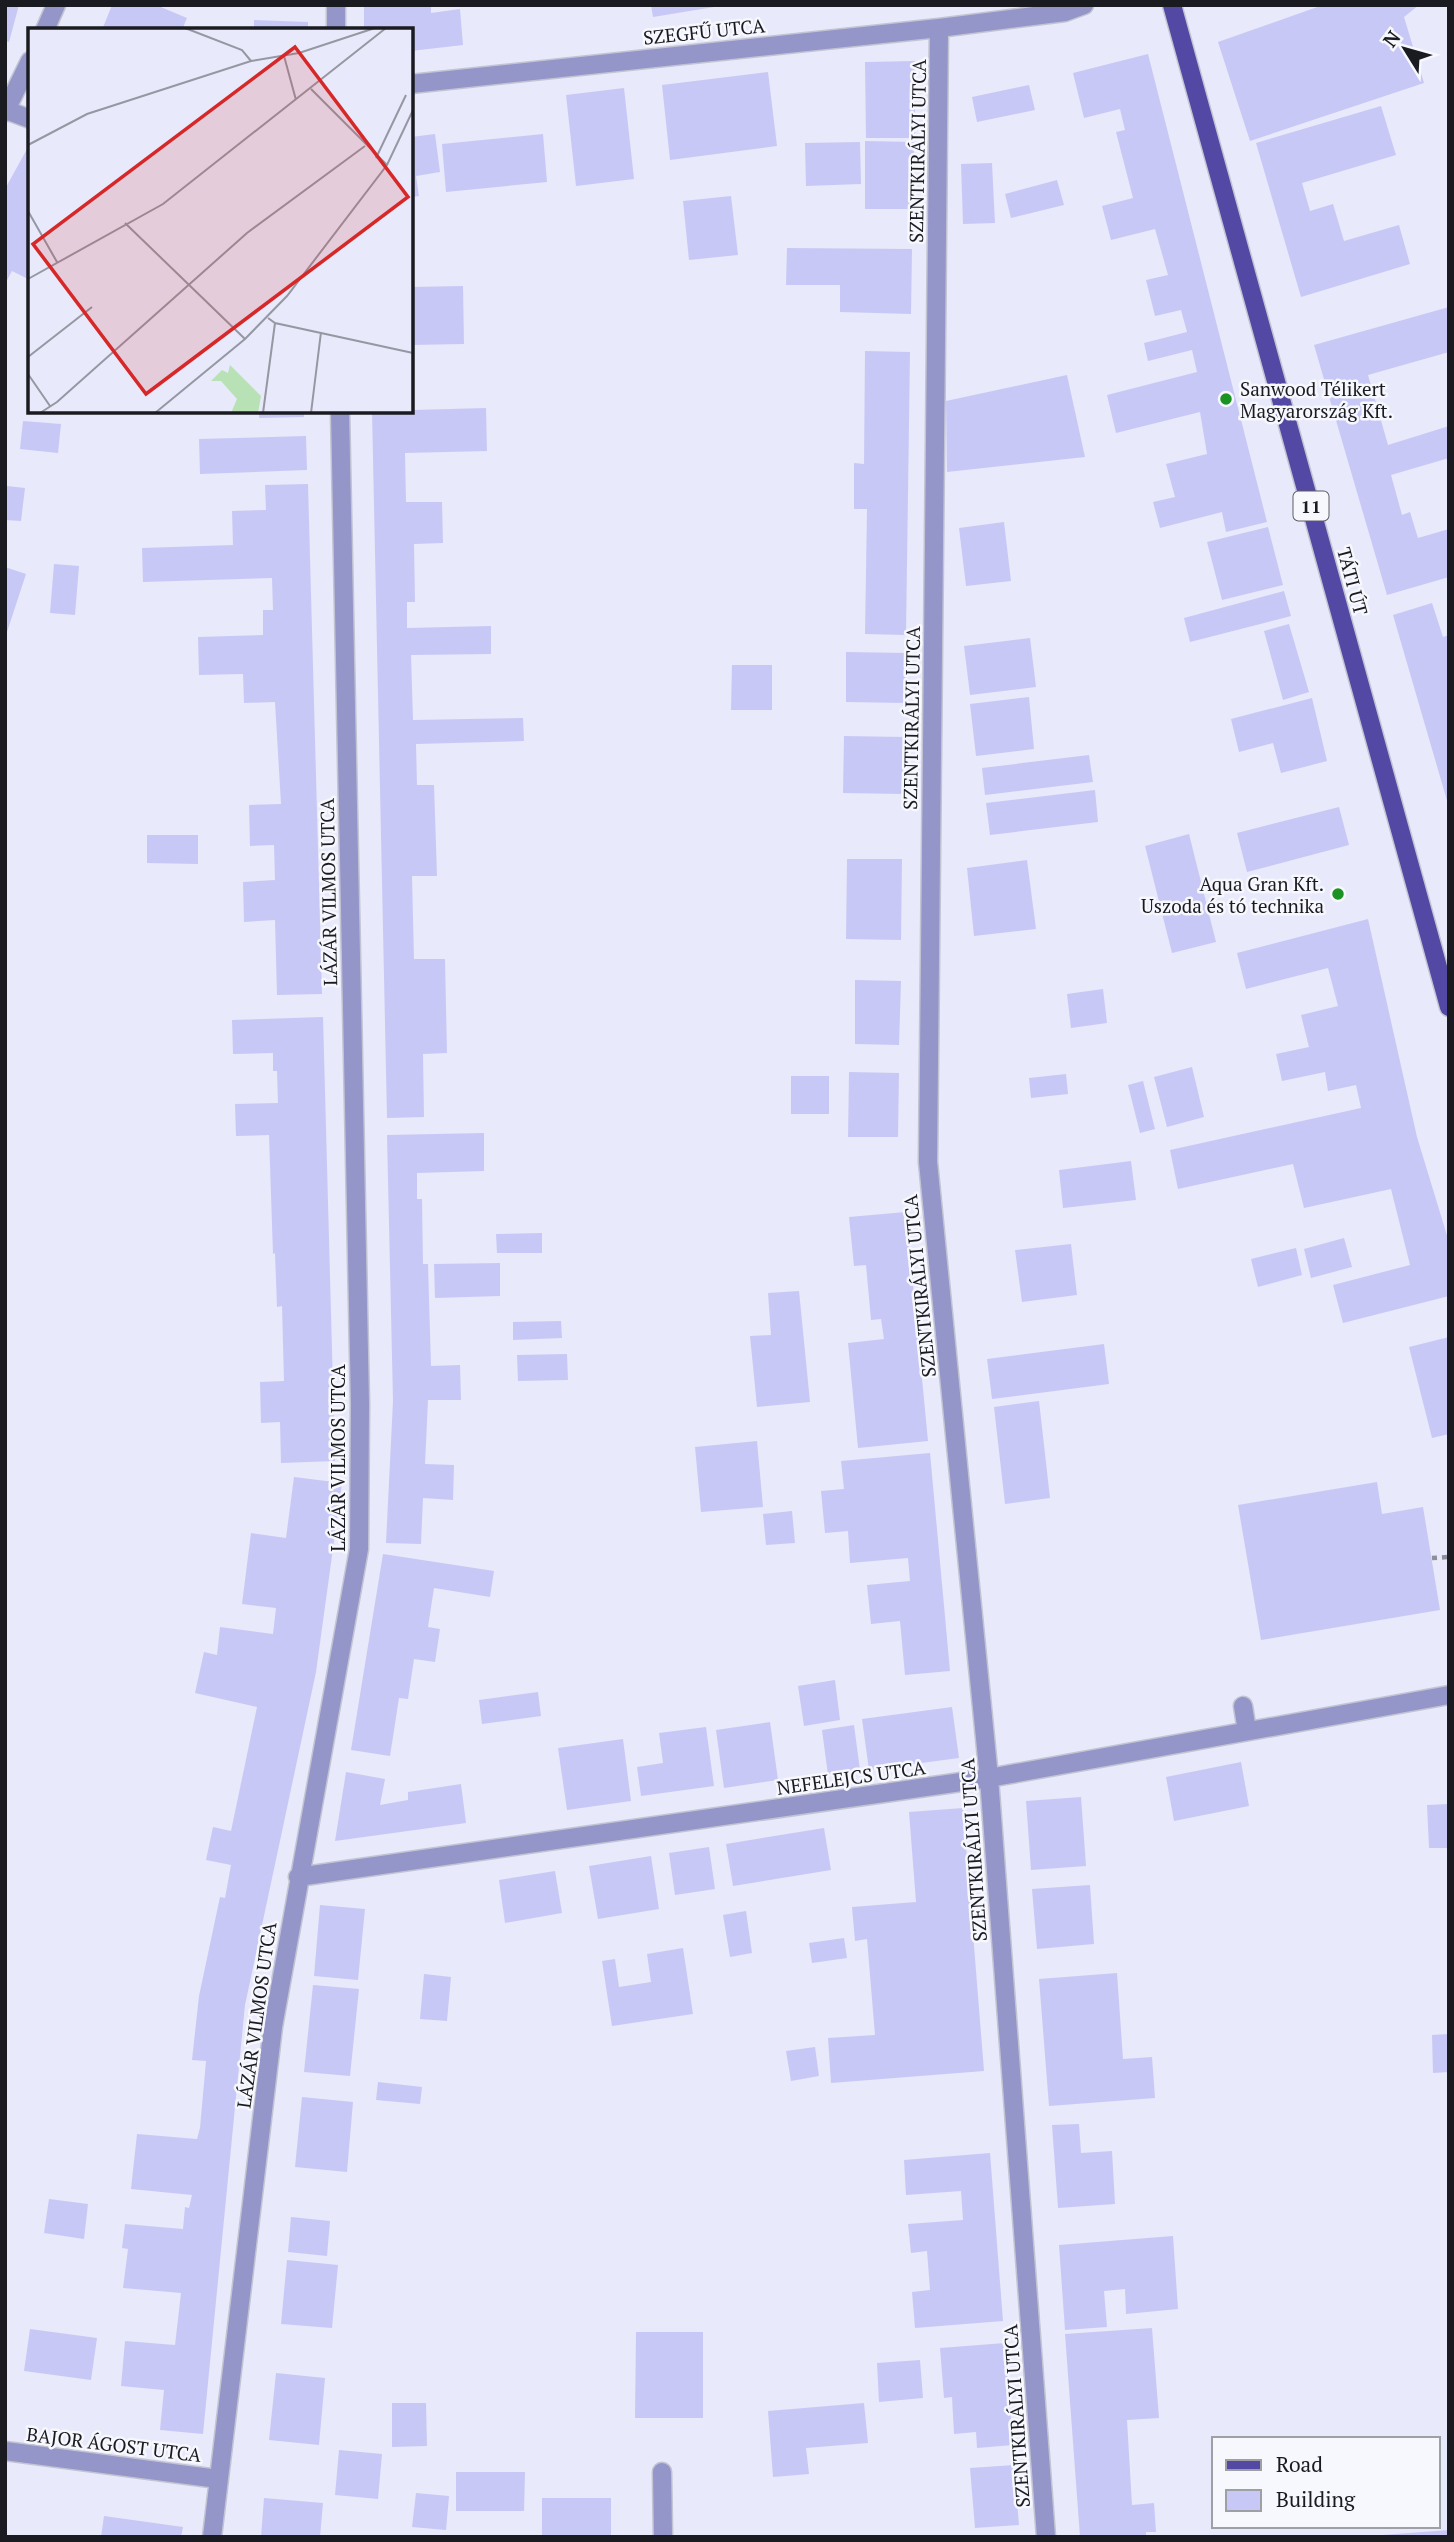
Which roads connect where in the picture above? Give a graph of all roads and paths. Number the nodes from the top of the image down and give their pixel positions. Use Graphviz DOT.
graph roads {
  1 [pos="56,5"];
  2 [pos="336,5"];
  3 [pos="1084,5"];
  4 [pos="1172,5"];
  5 [pos="1063,8"];
  6 [pos="46,28"];
  7 [pos="336,28"];
  8 [pos="939,28"];
  9 [pos="28,65"];
  10 [pos="413,84"];
  11 [pos="6,111"];
  12 [pos="28,118"];
  13 [pos="340,413"];
  14 [pos="1449,1007"];
  15 [pos="1449,1557"];
  16 [pos="1432,1558"];
  17 [pos="1449,1695"];
  18 [pos="1243,1706"];
  19 [pos="1247,1731"];
  20 [pos="989,1778"];
  21 [pos="298,1877"];
  22 [pos="5,2451"];
  23 [pos="662,2472"];
  24 [pos="218,2479"];
  25 [pos="212,2537"];
  26 [pos="663,2537"];
  27 [pos="1046,2537"];
  1 -- 6 [label="street"];
  2 -- 7 [label="street"];
  3 -- 5 [label="street, SZEGFŰ UTCA"];
  4 -- 14 [label="main road, TÁTI ÚT / 11"];
  5 -- 8 [label="street, SZEGFŰ UTCA"];
  8 -- 10 [label="street, SZEGFŰ UTCA"];
  8 -- 20 [label="street, SZENTKIRÁLYI UTCA"];
  9 -- 11 [label="street"];
  11 -- 12 [label="street"];
  13 -- 21 [label="street, LÁZÁR VILMOS UTCA"];
  15 -- 16 [label="path"];
  17 -- 19 [label="street, NEFELEJCS UTCA"];
  18 -- 19 [label="street"];
  19 -- 20 [label="street, NEFELEJCS UTCA"];
  20 -- 21 [label="street, NEFELEJCS UTCA"];
  20 -- 27 [label="street, SZENTKIRÁLYI UTCA"];
  21 -- 24 [label="street, LÁZÁR VILMOS UTCA"];
  22 -- 24 [label="street, BAJOR ÁGOST UTCA"];
  23 -- 26 [label="street"];
  24 -- 25 [label="street, LÁZÁR VILMOS UTCA"];
}
